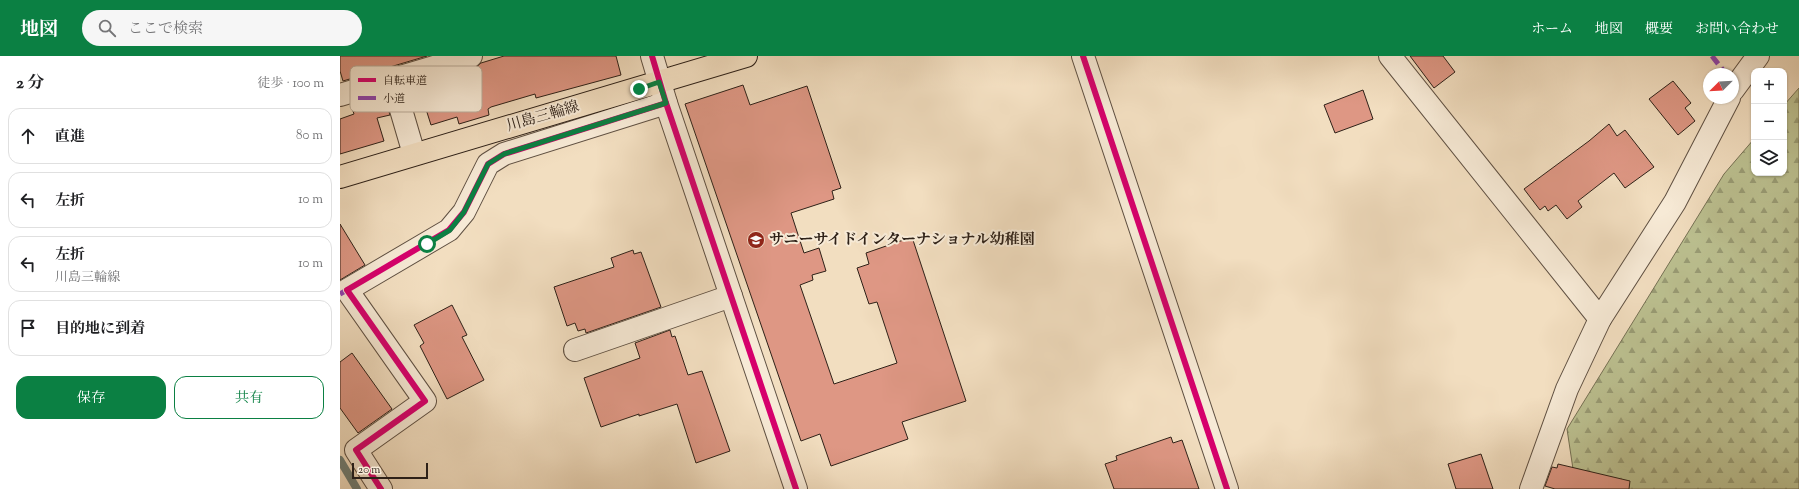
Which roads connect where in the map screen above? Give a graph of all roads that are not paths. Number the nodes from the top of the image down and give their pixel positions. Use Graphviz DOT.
graph roads {
  1 [pos="471,56"];
  2 [pos="652,56"];
  3 [pos="746,56"];
  4 [pos="1083,56"];
  5 [pos="1390,56"];
  6 [pos="1758,56"];
  7 [pos="435,61"];
  8 [pos="423,66"];
  9 [pos="659,82"];
  10 [pos="1739,82"];
  11 [pos="350,92"];
  12 [pos="340,95"];
  13 [pos="666,103"];
  14 [pos="1726,104"];
  15 [pos="402,112"];
  16 [pos="414,154"];
  17 [pos="340,177"];
  18 [pos="731,296"];
  19 [pos="1600,319"];
  20 [pos="575,350"];
  21 [pos="381,489"];
  22 [pos="796,489"];
  23 [pos="1227,489"];
  24 [pos="1531,489"];
  1 -- 7 [label="street"];
  2 -- 9 [label="street"];
  3 -- 9 [label="main road, 川島三輪線"];
  4 -- 23 [label="street"];
  5 -- 19 [label="street"];
  6 -- 10 [label="street"];
  7 -- 8 [label="street"];
  9 -- 13 [label="street"];
  9 -- 16 [label="main road, 川島三輪線"];
  11 -- 12 [label="street"];
  13 -- 18 [label="street"];
  13 -- 21 [label="street"];
  14 -- 19 [label="street"];
  15 -- 16 [label="street"];
  16 -- 17 [label="main road, 川島三輪線"];
  18 -- 20 [label="street"];
  18 -- 22 [label="street"];
  19 -- 24 [label="street"];
}
